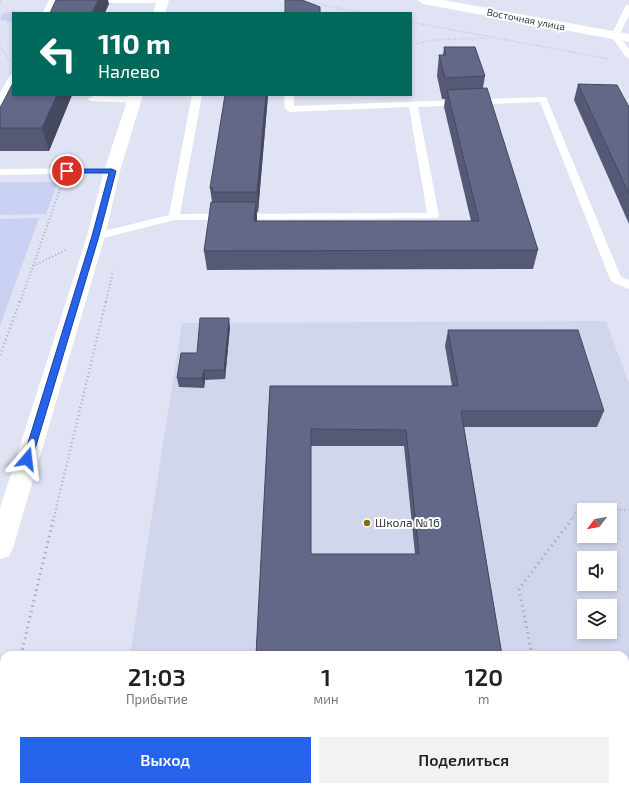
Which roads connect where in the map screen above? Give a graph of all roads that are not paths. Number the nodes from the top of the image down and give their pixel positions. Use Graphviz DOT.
graph roads {
  1 [pos="423,0"];
  2 [pos="53,1"];
  3 [pos="439,1"];
  4 [pos="162,5"];
  5 [pos="629,7"];
  6 [pos="47,12"];
  7 [pos="615,36"];
  8 [pos="629,38"];
  9 [pos="629,55"];
  10 [pos="11,74"];
  11 [pos="197,96"];
  12 [pos="289,96"];
  13 [pos="135,98"];
  14 [pos="93,100"];
  15 [pos="0,101"];
  16 [pos="413,105"];
  17 [pos="112,171"];
  18 [pos="0,172"];
  19 [pos="174,217"];
  20 [pos="96,236"];
  21 [pos="629,285"];
  22 [pos="0,548"];
  1 -- 3 [label="street, Восточная улица"];
  2 -- 4 [label="lane"];
  2 -- 6 [label="lane"];
  3 -- 7 [label="street, Восточная улица"];
  5 -- 7 [label="lane"];
  7 -- 8 [label="street, Восточная улица"];
  7 -- 9 [label="lane"];
  10 -- 15 [label="lane"];
  11 -- 19 [label="lane"];
  12 -- 16 [label="lane"];
  13 -- 14 [label="lane"];
  13 -- 17 [label="street"];
  16 -- 19 [label="lane"];
  16 -- 21 [label="lane"];
  17 -- 18 [label="lane"];
  17 -- 20 [label="street"];
  19 -- 20 [label="lane"];
  20 -- 22 [label="street"];
}
